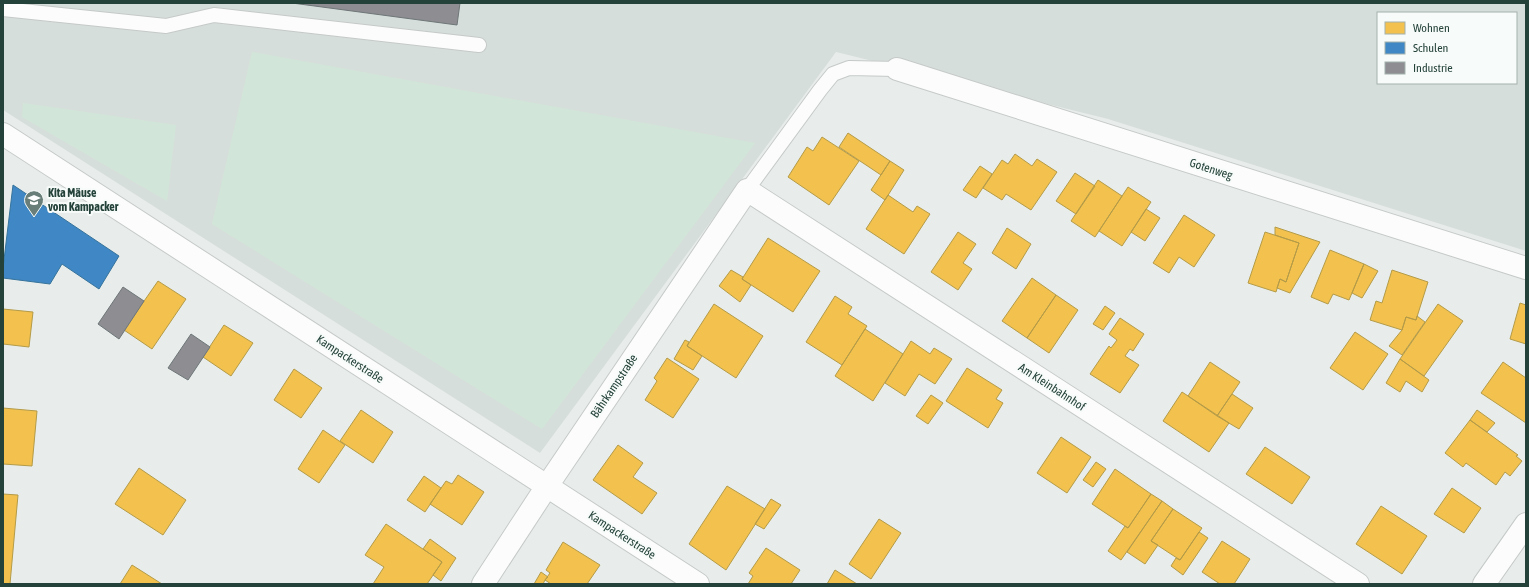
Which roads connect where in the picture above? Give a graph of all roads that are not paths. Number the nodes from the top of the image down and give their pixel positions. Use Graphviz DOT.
graph roads {
  1 [pos="3,9"];
  2 [pos="479,45"];
  3 [pos="897,69"];
  4 [pos="3,134"];
  5 [pos="747,190"];
  6 [pos="1526,268"];
  7 [pos="547,486"];
  8 [pos="1526,524"];
  9 [pos="483,584"];
  10 [pos="698,584"];
  11 [pos="1358,584"];
  12 [pos="1484,584"];
  1 -- 2 [label="lane"];
  3 -- 5 [label="lane"];
  3 -- 6 [label="street, Gotenweg"];
  4 -- 7 [label="street, Kampackerstraße"];
  5 -- 7 [label="street, Bährkampstraße"];
  5 -- 11 [label="street, Am Kleinbahnhof"];
  7 -- 9 [label="street, Bährkampstraße"];
  7 -- 10 [label="street, Kampackerstraße"];
  8 -- 12 [label="street"];
}
